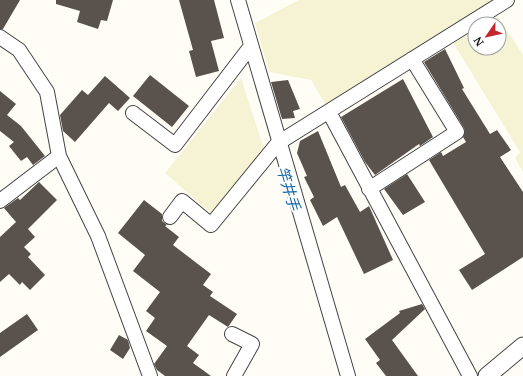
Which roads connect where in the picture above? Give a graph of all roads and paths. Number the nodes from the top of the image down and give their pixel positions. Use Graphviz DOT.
graph roads {
  1 [pos="238,0"];
  2 [pos="507,0"];
  3 [pos="0,37"];
  4 [pos="251,46"];
  5 [pos="412,59"];
  6 [pos="329,112"];
  7 [pos="133,113"];
  8 [pos="278,143"];
  9 [pos="59,156"];
  10 [pos="369,189"];
  11 [pos="0,200"];
  12 [pos="170,216"];
  13 [pos="232,334"];
  14 [pos="523,346"];
  15 [pos="150,376"];
  16 [pos="234,376"];
  17 [pos="348,376"];
  18 [pos="470,376"];
  19 [pos="487,376"];
  1 -- 4 [label="street"];
  2 -- 5 [label="street"];
  3 -- 9 [label="street"];
  4 -- 7 [label="street"];
  4 -- 8 [label="street"];
  5 -- 6 [label="street"];
  5 -- 10 [label="street"];
  6 -- 8 [label="street"];
  6 -- 10 [label="street"];
  8 -- 12 [label="street"];
  8 -- 17 [label="street"];
  9 -- 11 [label="street"];
  9 -- 15 [label="street"];
  10 -- 18 [label="street"];
  13 -- 16 [label="street"];
  14 -- 19 [label="street"];
}
